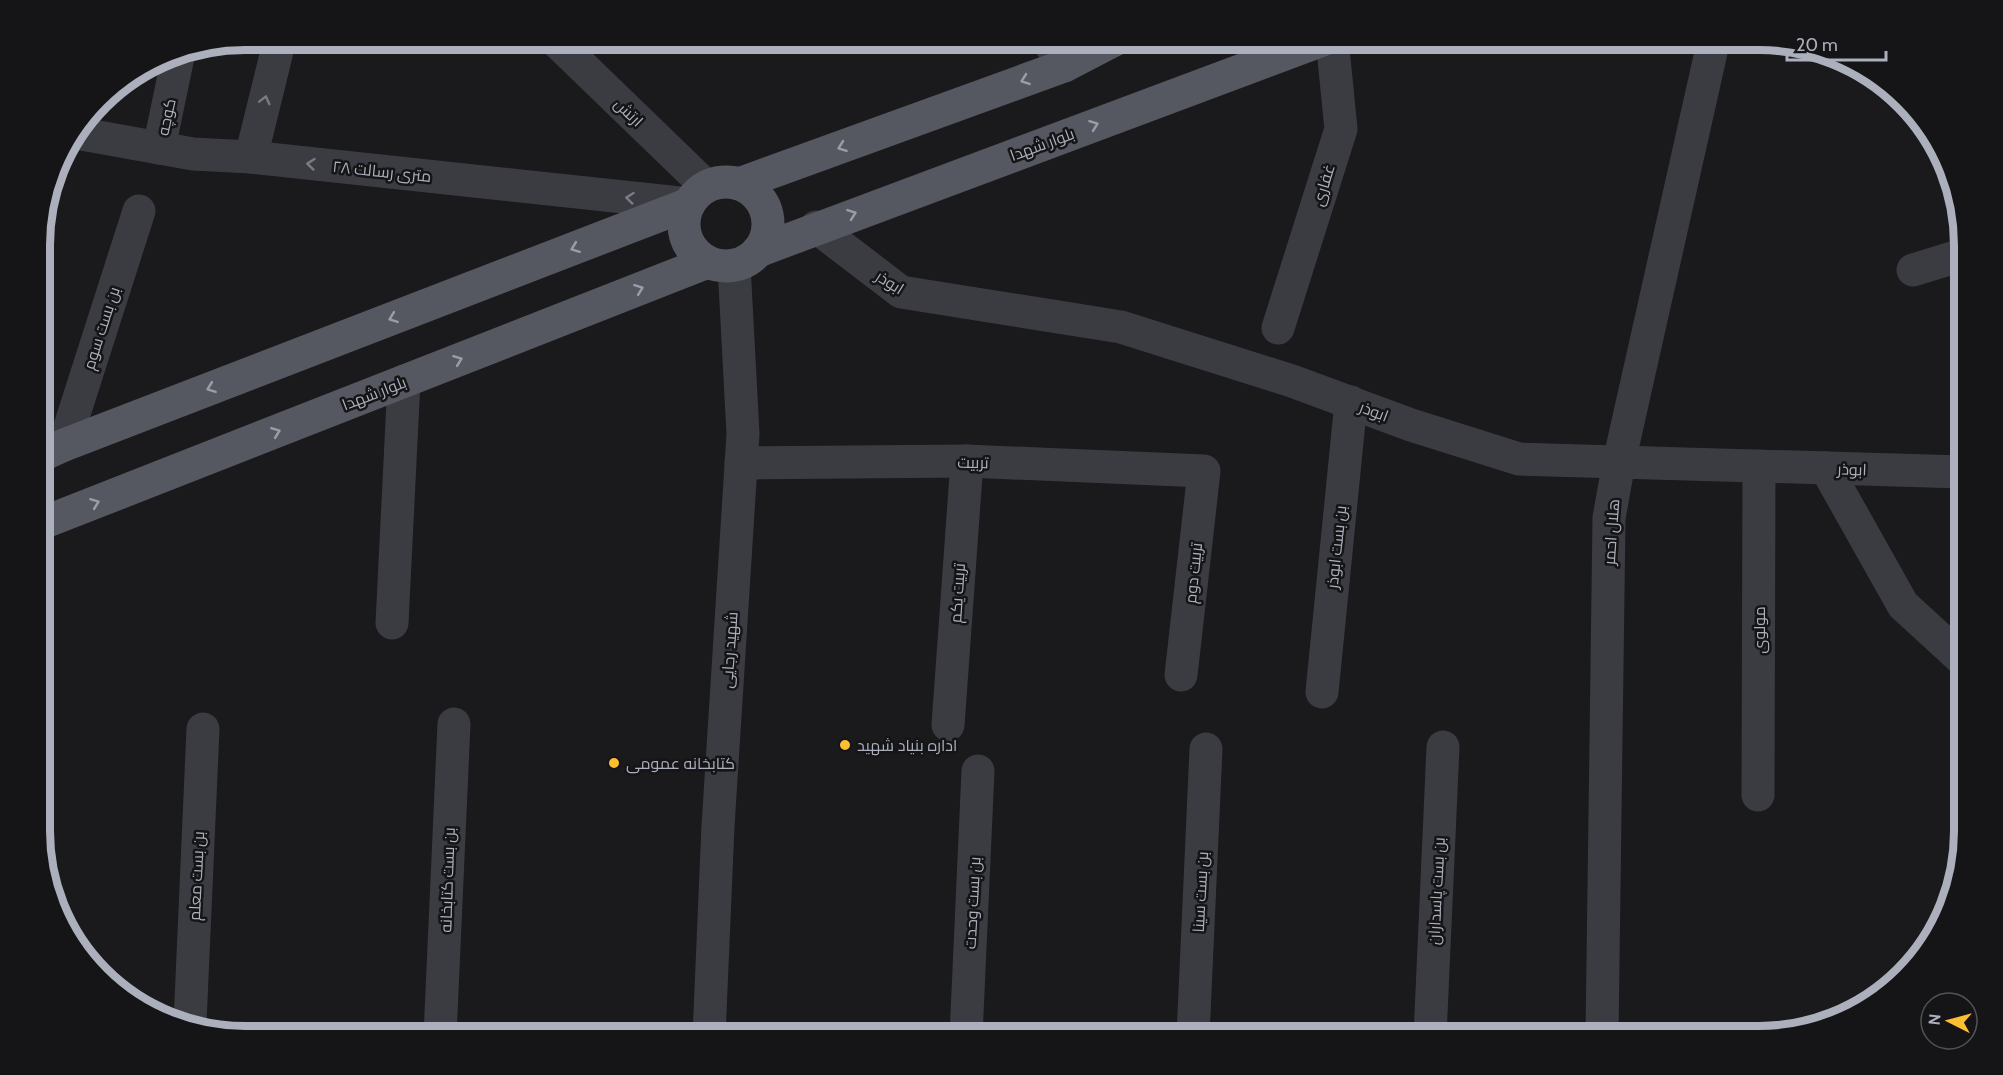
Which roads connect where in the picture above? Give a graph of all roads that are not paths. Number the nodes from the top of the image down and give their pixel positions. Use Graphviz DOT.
graph roads {
  1 [pos="277,50"];
  2 [pos="564,50"];
  3 [pos="1295,50"];
  4 [pos="1333,50"];
  5 [pos="1712,50"];
  6 [pos="1056,52"];
  7 [pos="177,62"];
  8 [pos="83,134"];
  9 [pos="159,148"];
  10 [pos="251,157"];
  11 [pos="739,184"];
  12 [pos="697,195"];
  13 [pos="139,210"];
  14 [pos="816,227"];
  15 [pos="1953,258"];
  16 [pos="734,259"];
  17 [pos="1912,270"];
  18 [pos="1278,328"];
  19 [pos="404,381"];
  20 [pos="1351,402"];
  21 [pos="52,450"];
  22 [pos="967,461"];
  23 [pos="1619,462"];
  24 [pos="741,463"];
  25 [pos="1760,466"];
  26 [pos="1826,468"];
  27 [pos="1204,471"];
  28 [pos="1953,472"];
  29 [pos="50,520"];
  30 [pos="392,623"];
  31 [pos="1953,651"];
  32 [pos="1181,675"];
  33 [pos="1322,692"];
  34 [pos="454,724"];
  35 [pos="948,725"];
  36 [pos="203,729"];
  37 [pos="1443,747"];
  38 [pos="1206,749"];
  39 [pos="978,771"];
  40 [pos="1758,795"];
  41 [pos="190,1017"];
  42 [pos="1193,1025"];
  43 [pos="1430,1025"];
  44 [pos="1602,1025"];
  45 [pos="440,1026"];
  46 [pos="709,1026"];
  47 [pos="966,1026"];
  10 -- 1 [label="street, one-way"];
  2 -- 12 [label="street, ارتش"];
  14 -- 3 [label="main road, بلوار شهدا, one-way"];
  4 -- 18 [label="street, غفاری"];
  5 -- 23 [label="street, هلال احمر"];
  6 -- 11 [label="main road, one-way"];
  7 -- 9 [label="street, کوچه"];
  8 -- 9 [label="street, ۲۸ متری رسالت"];
  9 -- 10 [label="street, ۲۸ متری رسالت"];
  12 -- 10 [label="street, ۲۸ متری رسالت, one-way"];
  11 -- 12 [label="main road"];
  11 -- 16 [label="main road"];
  12 -- 16 [label="main road"];
  12 -- 21 [label="main road, one-way"];
  13 -- 21 [label="street, بن بست سوم"];
  14 -- 16 [label="main road, بلوار شهدا"];
  14 -- 20 [label="street, ابوذر"];
  15 -- 17 [label="street"];
  19 -- 16 [label="main road, بلوار شهدا, one-way"];
  16 -- 24 [label="street, شهید رجایی"];
  29 -- 19 [label="main road, بلوار شهدا, one-way"];
  19 -- 30 [label="street"];
  20 -- 23 [label="street, ابوذر"];
  20 -- 33 [label="street, بن بست ابوذر"];
  22 -- 24 [label="street, تربیت"];
  22 -- 27 [label="street, تربیت"];
  22 -- 35 [label="street, تربیت یکم"];
  23 -- 25 [label="street, ابوذر"];
  23 -- 44 [label="street, هلال احمر"];
  24 -- 46 [label="street, شهید رجایی"];
  25 -- 26 [label="street, ابوذر"];
  25 -- 40 [label="street, مولوی"];
  26 -- 28 [label="street, ابوذر"];
  26 -- 31 [label="street"];
  27 -- 32 [label="street, تربیت دوم"];
  34 -- 45 [label="street, بن بست کتابخانه"];
  36 -- 41 [label="street, بن بست معلم"];
  37 -- 43 [label="street, بن بست پاسداران"];
  38 -- 42 [label="street, بن بست سینا"];
  39 -- 47 [label="street, بن بست وحدت"];
}
